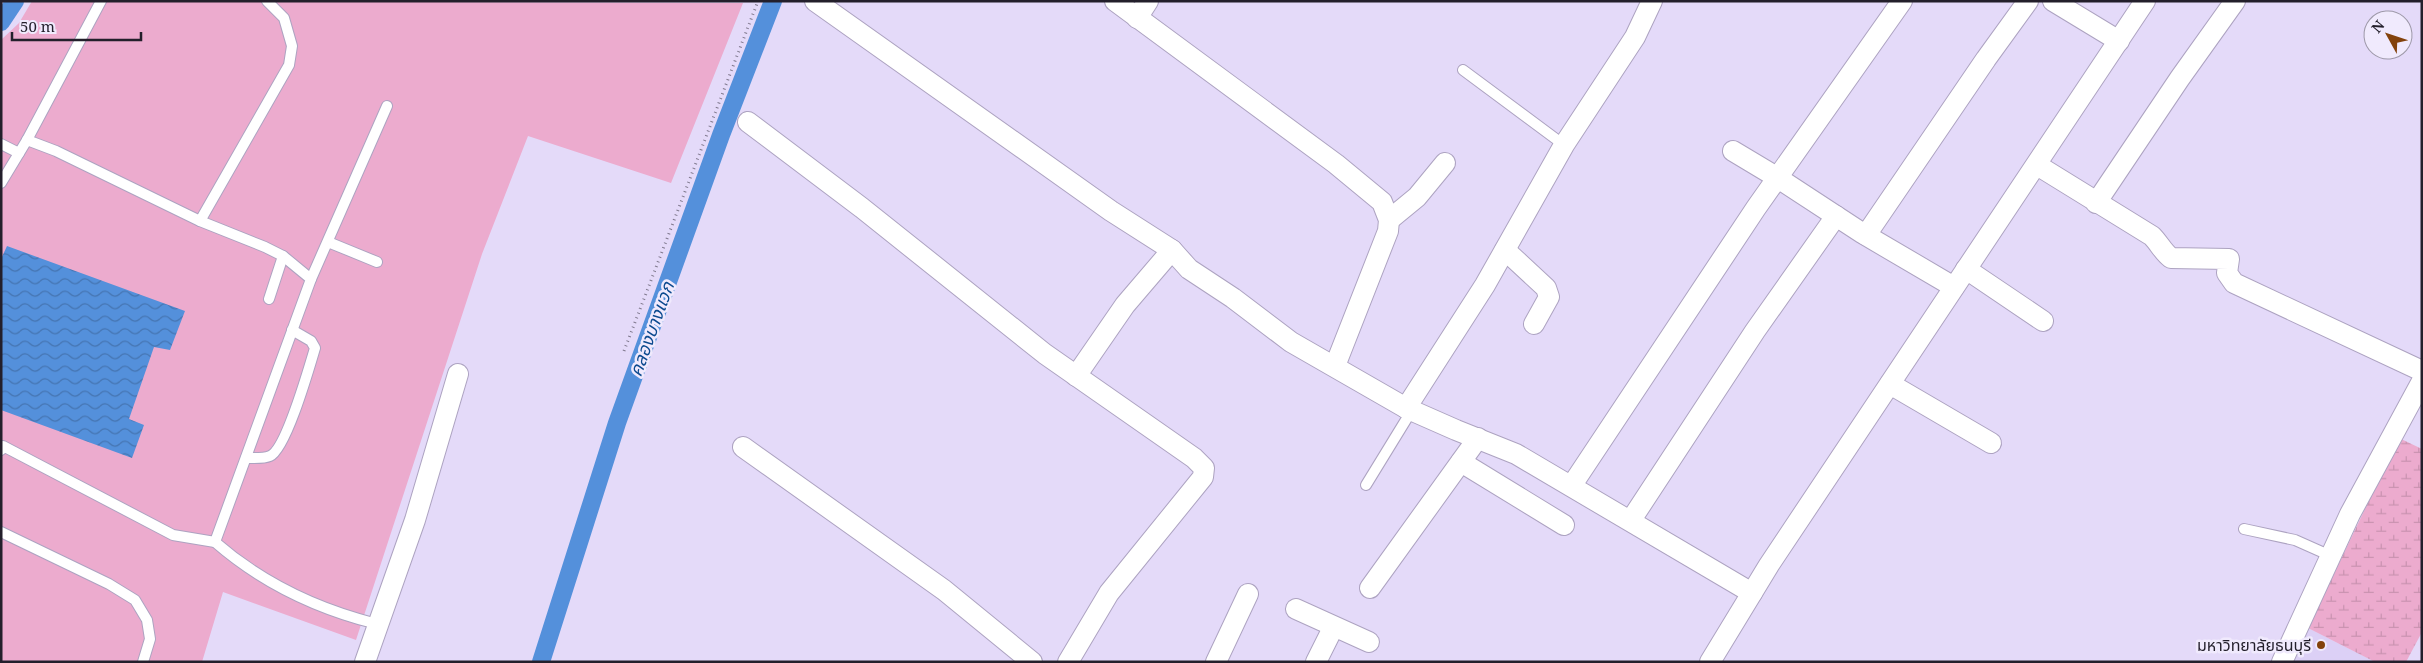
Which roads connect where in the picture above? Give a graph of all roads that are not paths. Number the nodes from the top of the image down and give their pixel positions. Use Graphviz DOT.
graph roads {
  1 [pos="101,1"];
  2 [pos="268,1"];
  3 [pos="815,1"];
  4 [pos="1115,1"];
  5 [pos="1148,1"];
  6 [pos="1652,1"];
  7 [pos="1902,1"];
  8 [pos="2028,1"];
  9 [pos="2053,1"];
  10 [pos="2145,1"];
  11 [pos="2235,1"];
  12 [pos="1137,18"];
  13 [pos="2119,41"];
  14 [pos="1463,70"];
  15 [pos="388,106"];
  16 [pos="748,122"];
  17 [pos="27,140"];
  18 [pos="1,144"];
  19 [pos="1564,146"];
  20 [pos="1733,151"];
  21 [pos="19,153"];
  22 [pos="1445,163"];
  23 [pos="2037,165"];
  24 [pos="1778,178"];
  25 [pos="1,182"];
  26 [pos="2096,203"];
  27 [pos="1836,216"];
  28 [pos="1390,220"];
  29 [pos="200,221"];
  30 [pos="1866,236"];
  31 [pos="328,242"];
  32 [pos="1172,250"];
  33 [pos="1505,250"];
  34 [pos="283,256"];
  35 [pos="377,262"];
  36 [pos="1966,269"];
  37 [pos="311,279"];
  38 [pos="1954,287"];
  39 [pos="269,299"];
  40 [pos="2043,321"];
  41 [pos="1534,324"];
  42 [pos="292,330"];
  43 [pos="1335,366"];
  44 [pos="2422,371"];
  45 [pos="458,374"];
  46 [pos="1076,376"];
  47 [pos="2422,381"];
  48 [pos="1890,384"];
  49 [pos="1409,409"];
  50 [pos="1478,438"];
  51 [pos="1991,443"];
  52 [pos="2,447"];
  53 [pos="743,447"];
  54 [pos="246,458"];
  55 [pos="1460,462"];
  56 [pos="1366,485"];
  57 [pos="1572,485"];
  58 [pos="1631,520"];
  59 [pos="1564,525"];
  60 [pos="2244,529"];
  61 [pos="1,532"];
  62 [pos="215,542"];
  63 [pos="2331,556"];
  64 [pos="1370,588"];
  65 [pos="1752,593"];
  66 [pos="1248,594"];
  67 [pos="1296,609"];
  68 [pos="377,624"];
  69 [pos="1333,628"];
  70 [pos="1369,642"];
  71 [pos="143,662"];
  72 [pos="365,662"];
  73 [pos="1032,662"];
  74 [pos="1068,662"];
  75 [pos="1216,662"];
  76 [pos="1316,662"];
  77 [pos="1710,662"];
  78 [pos="2282,662"];
  1 -- 17 [label="lane"];
  2 -- 29 [label="lane"];
  3 -- 32 [label="street"];
  4 -- 12 [label="street"];
  5 -- 12 [label="street"];
  6 -- 19 [label="street"];
  7 -- 24 [label="street"];
  8 -- 30 [label="street"];
  9 -- 13 [label="street"];
  10 -- 13 [label="street"];
  11 -- 26 [label="street"];
  12 -- 28 [label="street"];
  13 -- 23 [label="street"];
  14 -- 19 [label="lane"];
  15 -- 31 [label="lane"];
  16 -- 46 [label="street"];
  17 -- 21 [label="lane"];
  17 -- 29 [label="lane"];
  18 -- 21 [label="lane"];
  19 -- 33 [label="street"];
  20 -- 24 [label="street"];
  21 -- 25 [label="lane"];
  22 -- 28 [label="street"];
  23 -- 26 [label="street"];
  23 -- 36 [label="street"];
  24 -- 27 [label="street"];
  24 -- 57 [label="street"];
  26 -- 44 [label="street"];
  27 -- 30 [label="street"];
  27 -- 58 [label="street"];
  28 -- 43 [label="street"];
  29 -- 34 [label="lane"];
  30 -- 38 [label="street"];
  31 -- 35 [label="lane"];
  31 -- 37 [label="lane"];
  32 -- 43 [label="street"];
  32 -- 46 [label="street"];
  33 -- 41 [label="street"];
  33 -- 49 [label="street"];
  34 -- 37 [label="lane"];
  34 -- 39 [label="lane"];
  36 -- 38 [label="street"];
  36 -- 40 [label="street"];
  37 -- 42 [label="lane"];
  38 -- 48 [label="street"];
  42 -- 54 [label="lane"];
  42 -- 54 [label="lane"];
  43 -- 49 [label="street"];
  45 -- 68 [label="street"];
  46 -- 74 [label="street"];
  47 -- 63 [label="street"];
  48 -- 51 [label="street"];
  48 -- 65 [label="street"];
  49 -- 50 [label="street"];
  49 -- 56 [label="lane"];
  50 -- 55 [label="street"];
  50 -- 57 [label="street"];
  52 -- 62 [label="lane"];
  53 -- 73 [label="street"];
  54 -- 62 [label="lane"];
  55 -- 59 [label="street"];
  55 -- 64 [label="street"];
  57 -- 58 [label="street"];
  58 -- 65 [label="street"];
  60 -- 63 [label="lane"];
  61 -- 71 [label="lane"];
  62 -- 68 [label="lane"];
  63 -- 78 [label="street"];
  65 -- 77 [label="street"];
  66 -- 75 [label="street"];
  67 -- 69 [label="street"];
  68 -- 72 [label="street"];
  69 -- 70 [label="street"];
  69 -- 76 [label="street"];
}
